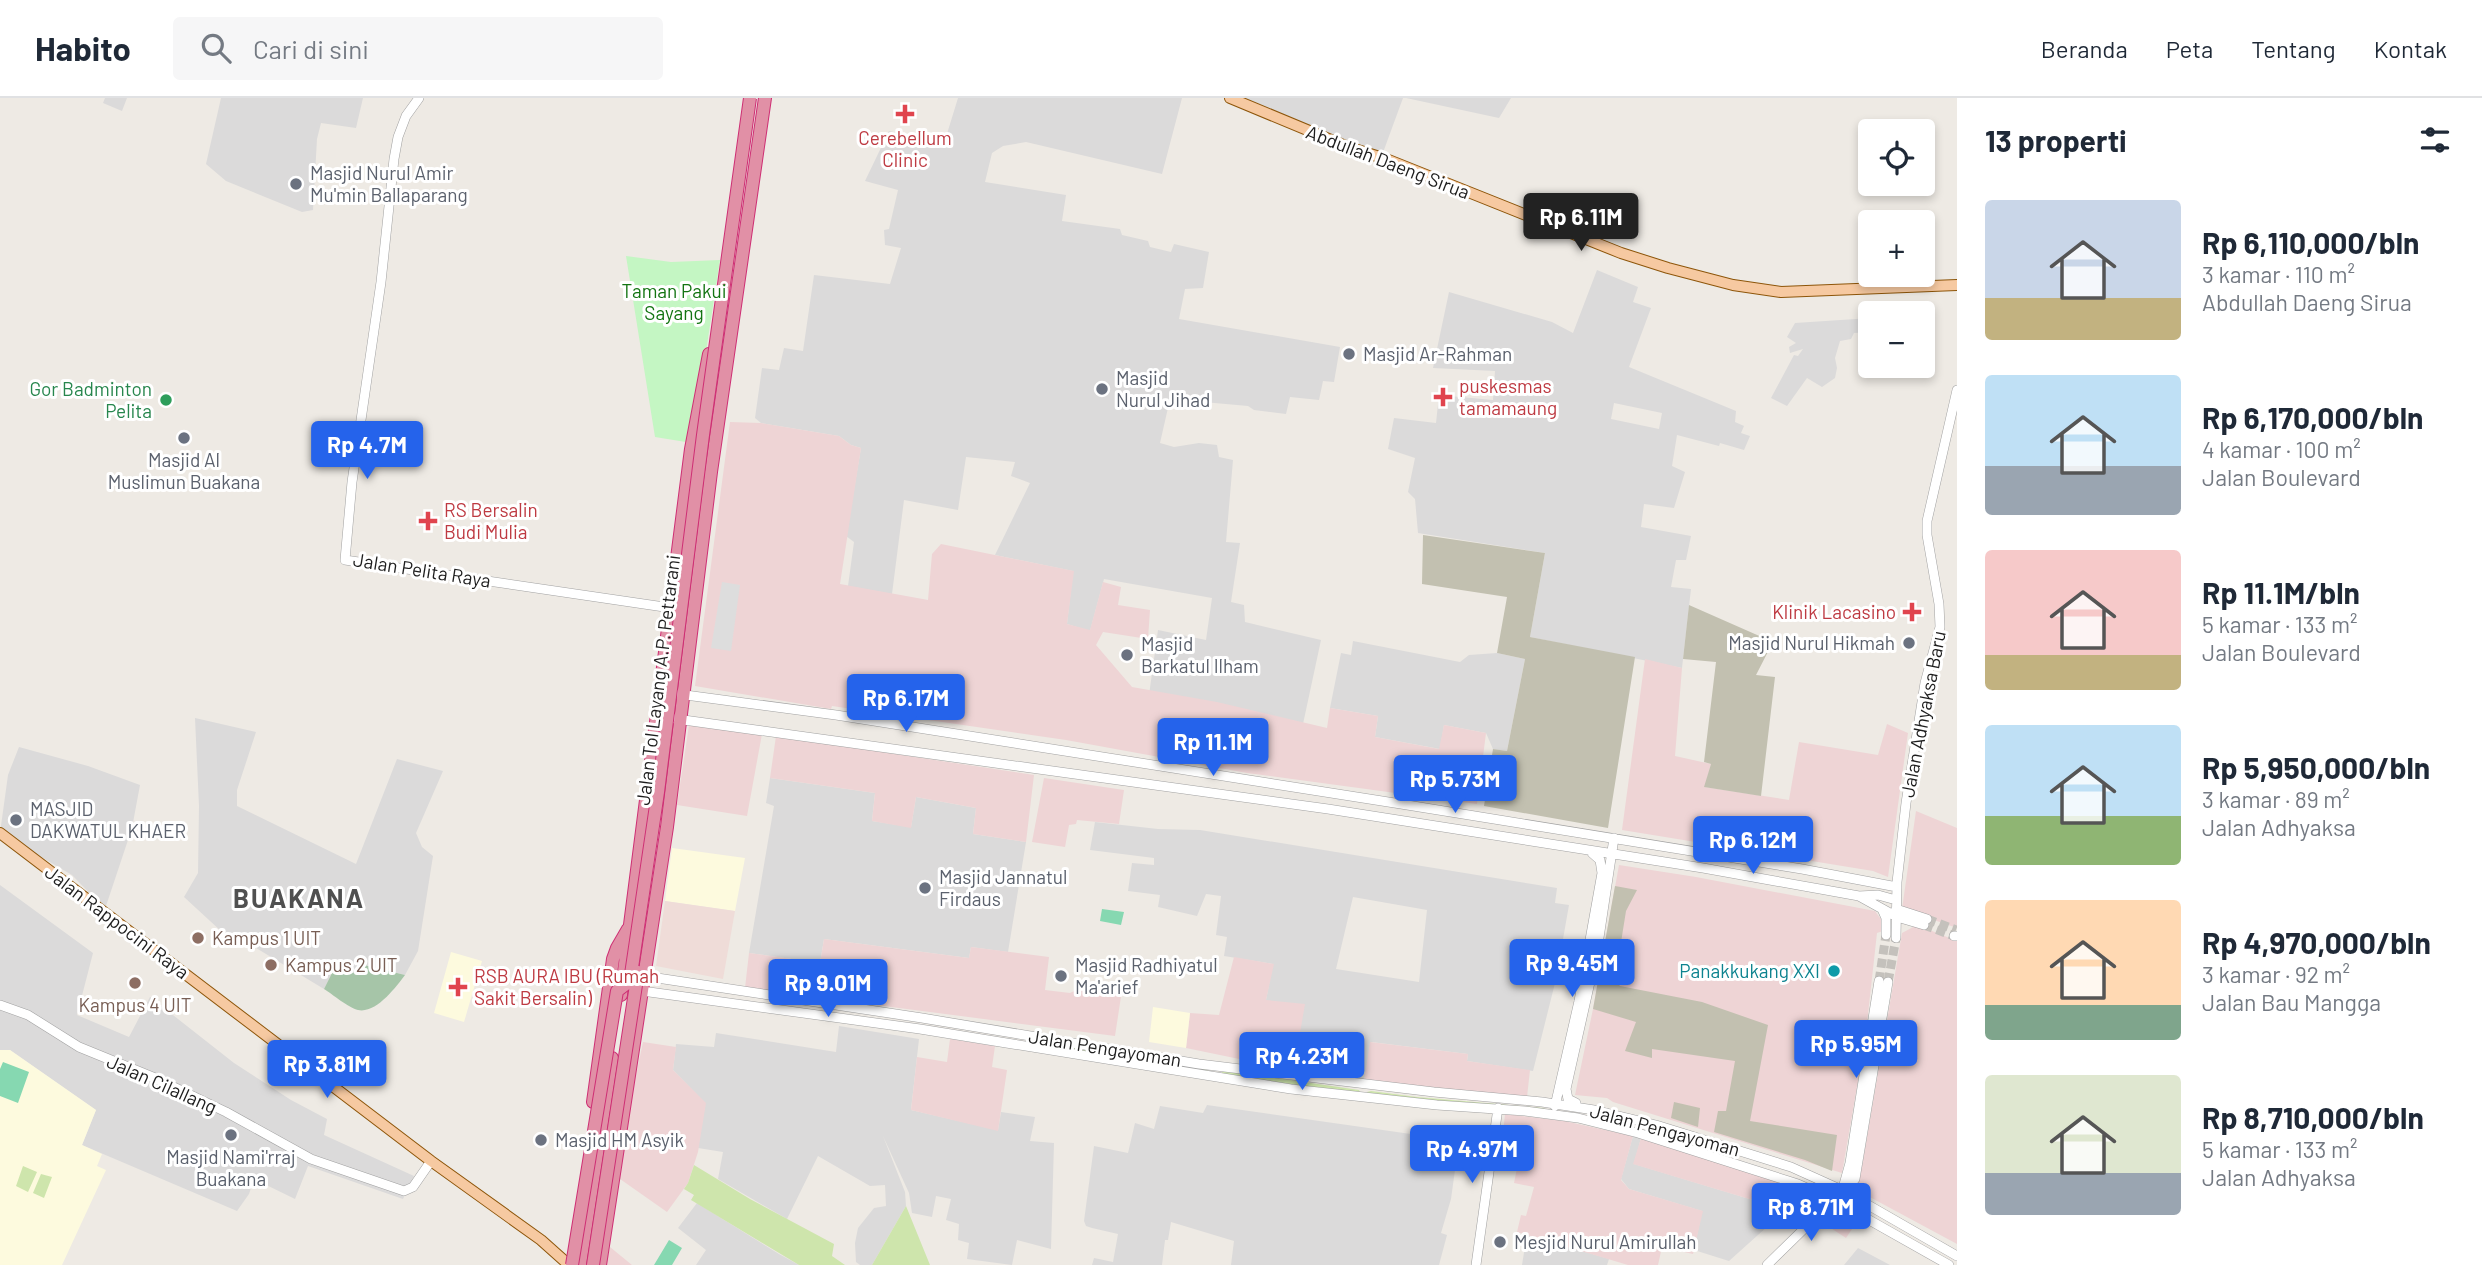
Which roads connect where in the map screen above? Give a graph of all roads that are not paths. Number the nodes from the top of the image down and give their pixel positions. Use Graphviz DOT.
graph roads {
  1 [pos="419,98"];
  2 [pos="750,98"];
  3 [pos="768,98"];
  4 [pos="1230,98"];
  5 [pos="1957,285"];
  6 [pos="731,341"];
  7 [pos="1957,390"];
  8 [pos="695,426"];
  9 [pos="718,428"];
  10 [pos="688,471"];
  11 [pos="710,472"];
  12 [pos="671,608"];
  13 [pos="659,692"];
  14 [pos="683,695"];
  15 [pos="656,716"];
  16 [pos="680,719"];
  17 [pos="0,833"];
  18 [pos="1614,838"];
  19 [pos="1584,849"];
  20 [pos="1612,854"];
  21 [pos="1896,887"];
  22 [pos="1859,896"];
  23 [pos="1882,909"];
  24 [pos="1896,909"];
  25 [pos="1925,922"];
  26 [pos="631,926"];
  27 [pos="644,976"];
  28 [pos="1588,978"];
  29 [pos="1883,982"];
  30 [pos="727,988"];
  31 [pos="642,991"];
  32 [pos="725,1002"];
  33 [pos="0,1005"];
  34 [pos="1366,1084"];
  35 [pos="1364,1098"];
  36 [pos="1555,1103"];
  37 [pos="1498,1108"];
  38 [pos="1594,1110"];
  39 [pos="1553,1114"];
  40 [pos="1703,1139"];
  41 [pos="1700,1152"];
  42 [pos="430,1161"];
  43 [pos="597,1163"];
  44 [pos="615,1166"];
  45 [pos="1842,1190"];
  46 [pos="592,1196"];
  47 [pos="610,1197"];
  48 [pos="1832,1199"];
  49 [pos="1957,1256"];
  50 [pos="570,1265"];
  51 [pos="580,1265"];
  52 [pos="593,1265"];
  53 [pos="600,1265"];
  54 [pos="1476,1265"];
  55 [pos="1767,1265"];
  56 [pos="1949,1265"];
  1 -- 12 [label="street, Jalan Pelita Raya"];
  2 -- 8 [label="highway"];
  2 -- 50 [label="highway, Jalan Tol Layang A.P. Pettarani, bridge"];
  2 -- 52 [label="highway, Jalan Tol Layang A.P. Pettarani, bridge"];
  3 -- 6 [label="highway"];
  3 -- 6 [label="highway"];
  3 -- 6 [label="main road"];
  4 -- 5 [label="main road, Abdullah Daeng Sirua"];
  6 -- 9 [label="highway"];
  7 -- 21 [label="street, Jalan Adhyaksa Baru"];
  8 -- 9 [label="highway"];
  8 -- 10 [label="highway"];
  9 -- 11 [label="highway"];
  10 -- 11 [label="highway"];
  10 -- 12 [label="highway"];
  11 -- 14 [label="highway"];
  12 -- 13 [label="highway"];
  13 -- 14 [label="street"];
  13 -- 15 [label="highway"];
  14 -- 16 [label="highway"];
  14 -- 18 [label="street"];
  15 -- 16 [label="street"];
  15 -- 26 [label="highway"];
  16 -- 19 [label="street"];
  16 -- 27 [label="highway"];
  17 -- 42 [label="main road, Jalan Rappocini Raya"];
  18 -- 20 [label="street"];
  18 -- 21 [label="street"];
  19 -- 20 [label="street"];
  19 -- 28 [label="street"];
  20 -- 22 [label="street"];
  20 -- 28 [label="street"];
  21 -- 24 [label="street, Jalan Adhyaksa Baru"];
  22 -- 23 [label="street"];
  22 -- 24 [label="street"];
  23 -- 24 [label="street"];
  23 -- 24 [label="street, Jalan Adhyaksa Baru"];
  24 -- 25 [label="street"];
  26 -- 43 [label="highway"];
  26 -- 50 [label="highway"];
  27 -- 30 [label="street, Jalan Pengayoman"];
  27 -- 31 [label="highway"];
  28 -- 36 [label="street"];
  28 -- 38 [label="street"];
  29 -- 45 [label="street"];
  30 -- 32 [label="street"];
  30 -- 34 [label="street, Jalan Pengayoman"];
  31 -- 32 [label="street, Jalan Pengayoman"];
  31 -- 44 [label="highway"];
  32 -- 35 [label="street, Jalan Pengayoman"];
  33 -- 42 [label="street, Jalan Cilallang"];
  34 -- 35 [label="street"];
  34 -- 36 [label="street, Jalan Pengayoman"];
  35 -- 37 [label="street, Jalan Pengayoman"];
  36 -- 38 [label="street, Jalan Pengayoman"];
  36 -- 39 [label="street"];
  37 -- 39 [label="street, Jalan Pengayoman"];
  37 -- 54 [label="street"];
  38 -- 40 [label="street, Jalan Pengayoman"];
  39 -- 41 [label="street, Jalan Pengayoman"];
  40 -- 41 [label="street"];
  40 -- 45 [label="street, Jalan Pengayoman"];
  41 -- 48 [label="street, Jalan Pengayoman"];
  42 -- 50 [label="main road, Jalan Rappocini Raya"];
  43 -- 44 [label="highway"];
  43 -- 46 [label="highway"];
  44 -- 47 [label="highway"];
  45 -- 48 [label="street"];
  45 -- 49 [label="street, Jalan Pengayoman"];
  46 -- 47 [label="highway"];
  46 -- 51 [label="highway"];
  47 -- 53 [label="highway"];
  48 -- 55 [label="street"];
  48 -- 56 [label="street, Jalan Pengayoman"];
}
